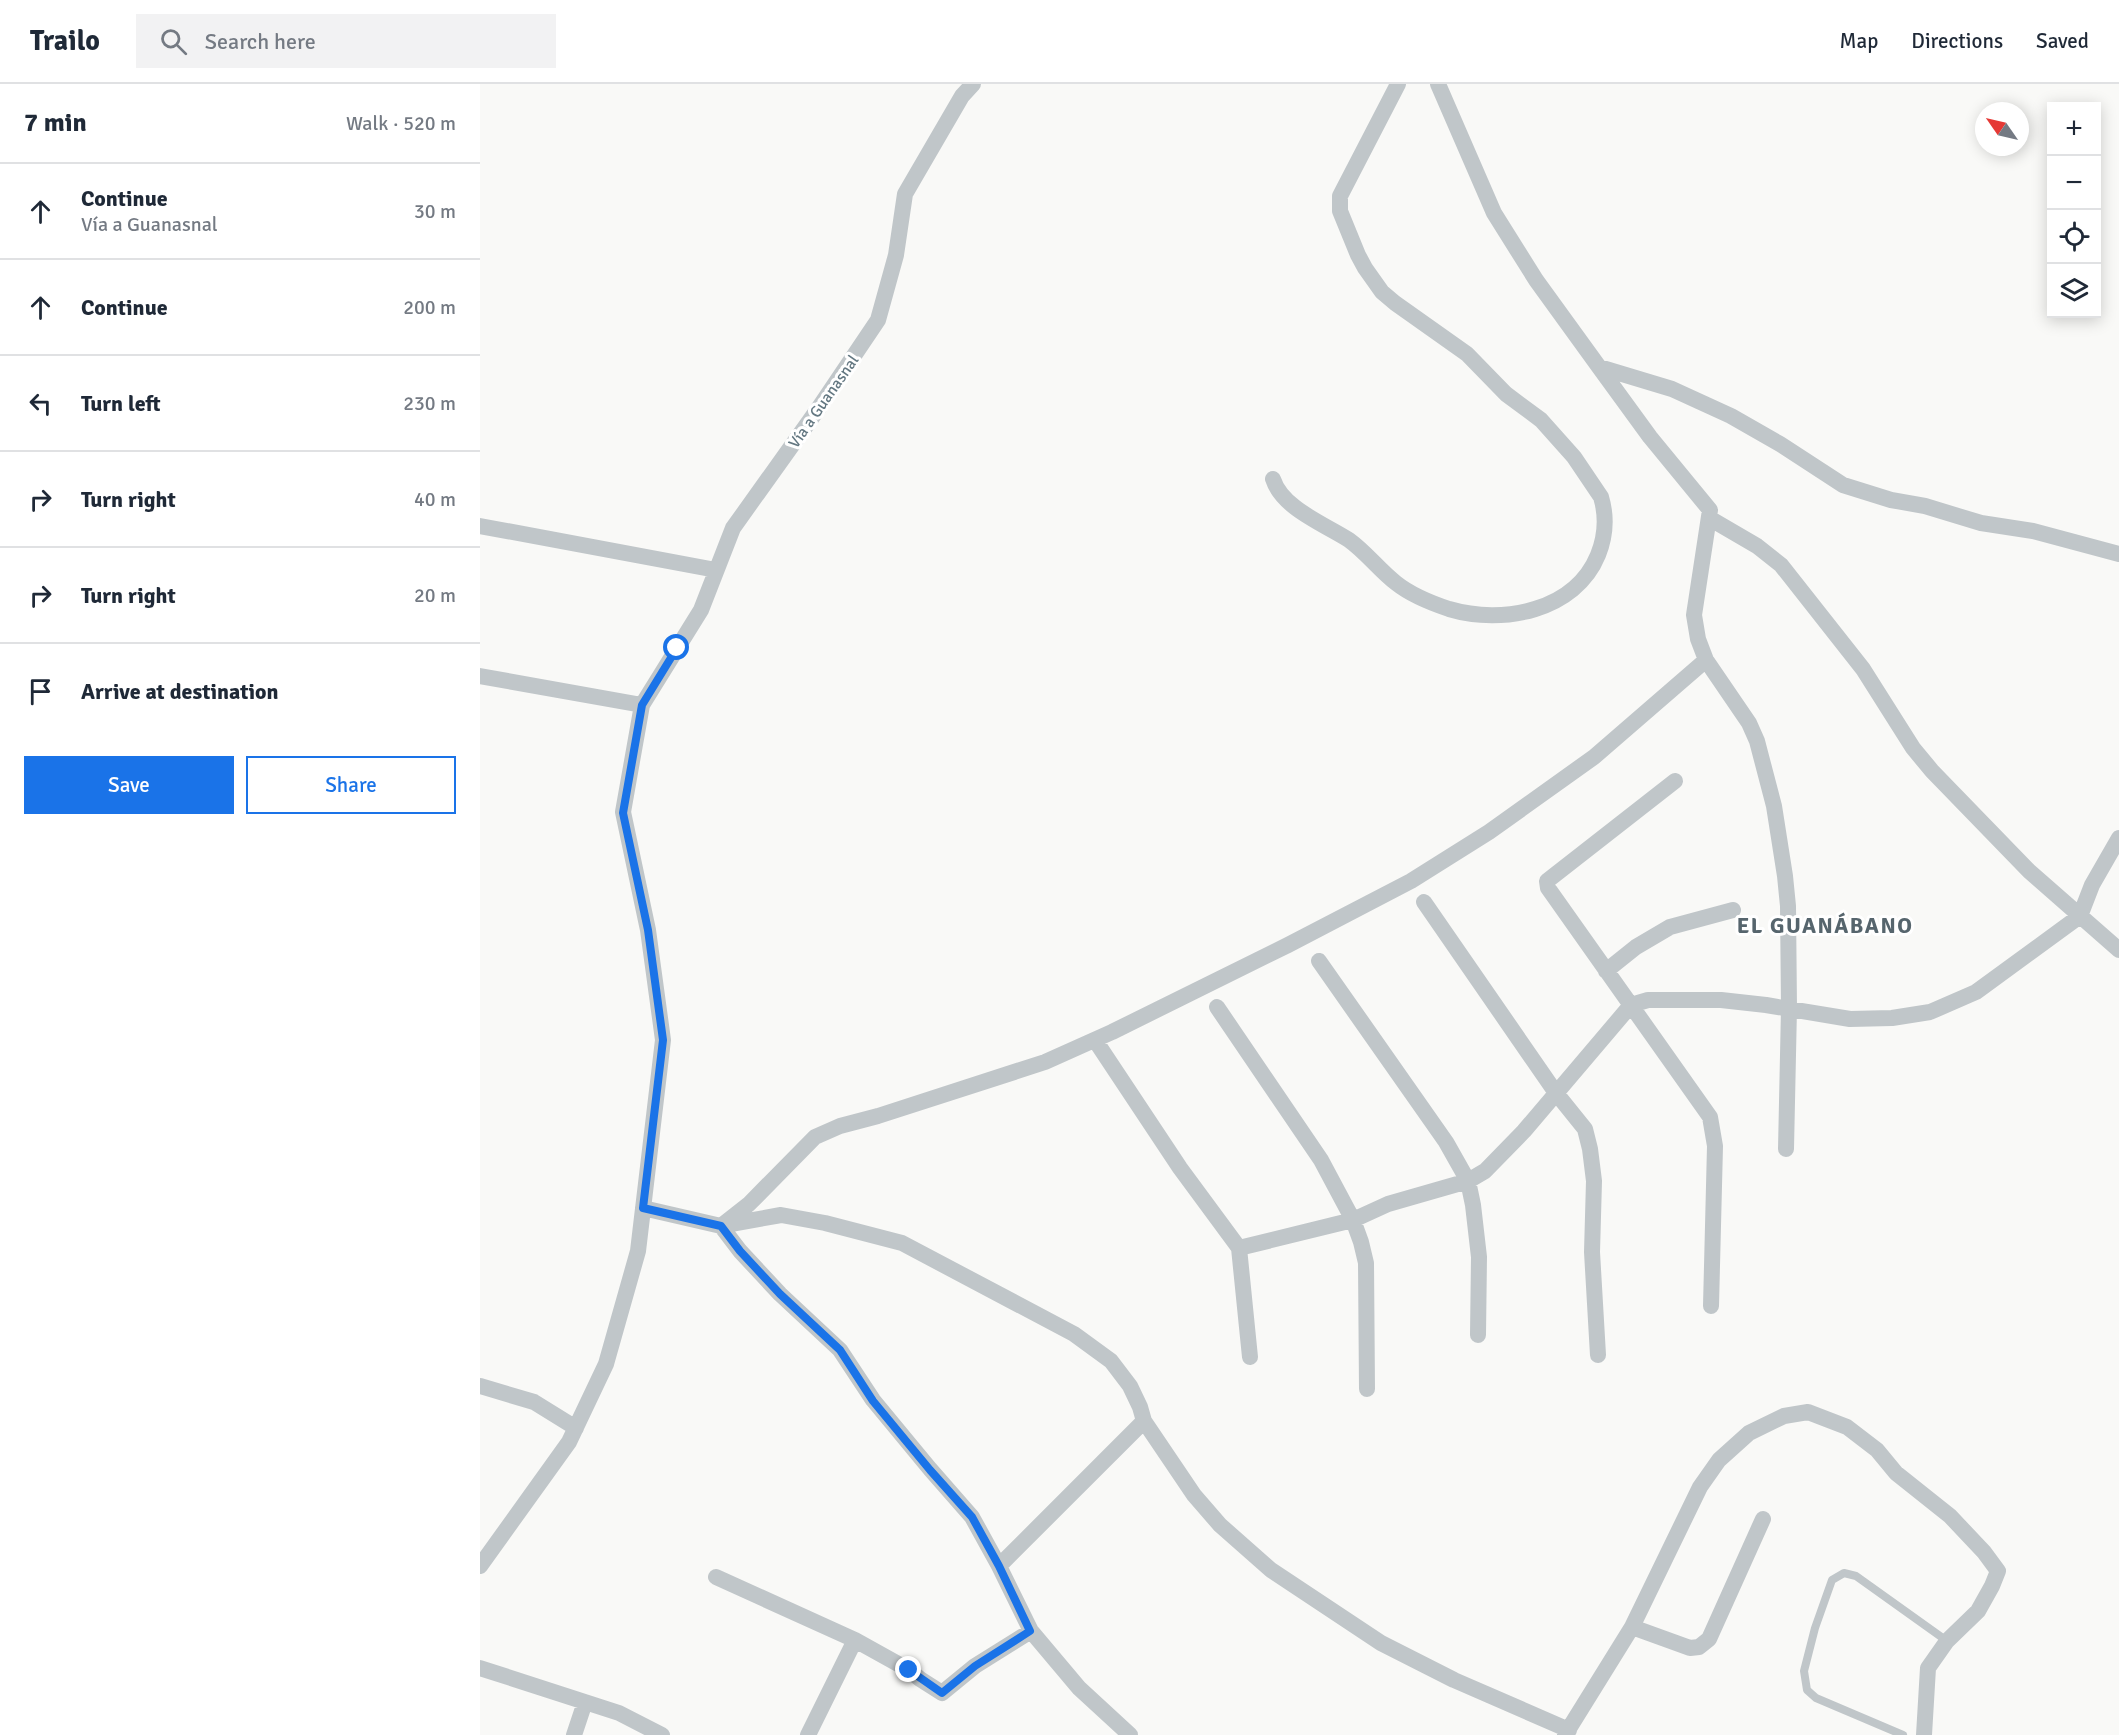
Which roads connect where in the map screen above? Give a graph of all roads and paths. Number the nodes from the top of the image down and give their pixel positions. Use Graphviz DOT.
graph roads {
  1 [pos="973,84"];
  2 [pos="1398,84"];
  3 [pos="1438,84"];
  4 [pos="1599,367"];
  5 [pos="1273,479"];
  6 [pos="1709,518"];
  7 [pos="480,526"];
  8 [pos="2119,554"];
  9 [pos="716,570"];
  10 [pos="1706,660"];
  11 [pos="480,676"];
  12 [pos="642,705"];
  13 [pos="1676,781"];
  14 [pos="2119,838"];
  15 [pos="1424,902"];
  16 [pos="1733,910"];
  17 [pos="2080,916"];
  18 [pos="2119,950"];
  19 [pos="1319,961"];
  20 [pos="1606,971"];
  21 [pos="1631,1005"];
  22 [pos="1217,1007"];
  23 [pos="1789,1008"];
  24 [pos="1095,1040"];
  25 [pos="1556,1093"];
  26 [pos="1786,1149"];
  27 [pos="1468,1181"];
  28 [pos="643,1208"];
  29 [pos="1353,1220"];
  30 [pos="721,1226"];
  31 [pos="1239,1248"];
  32 [pos="1711,1306"];
  33 [pos="1478,1335"];
  34 [pos="1598,1355"];
  35 [pos="1250,1357"];
  36 [pos="480,1386"];
  37 [pos="1367,1389"];
  38 [pos="1144,1421"];
  39 [pos="576,1428"];
  40 [pos="1763,1520"];
  41 [pos="480,1566"];
  42 [pos="999,1566"];
  43 [pos="716,1577"];
  44 [pos="1632,1627"];
  45 [pos="1030,1631"];
  46 [pos="855,1640"];
  47 [pos="1947,1641"];
  48 [pos="480,1668"];
  49 [pos="585,1701"];
  50 [pos="1567,1732"];
  51 [pos="574,1735"];
  52 [pos="662,1735"];
  53 [pos="808,1735"];
  54 [pos="1130,1735"];
  55 [pos="1903,1735"];
  56 [pos="1924,1735"];
  1 -- 9 [label="street, Vía a Guanasnal"];
  2 -- 5 [label="street"];
  3 -- 4 [label="street"];
  4 -- 6 [label="street"];
  4 -- 8 [label="street"];
  6 -- 10 [label="street"];
  6 -- 17 [label="street"];
  7 -- 9 [label="street"];
  9 -- 12 [label="street, Vía a Guanasnal"];
  10 -- 23 [label="street"];
  10 -- 24 [label="street"];
  11 -- 12 [label="street"];
  12 -- 28 [label="street"];
  13 -- 20 [label="street"];
  14 -- 17 [label="street"];
  15 -- 25 [label="street"];
  16 -- 20 [label="street"];
  17 -- 18 [label="street"];
  17 -- 23 [label="street"];
  19 -- 27 [label="street"];
  20 -- 21 [label="street"];
  21 -- 23 [label="street"];
  21 -- 25 [label="street"];
  21 -- 32 [label="street"];
  22 -- 29 [label="street"];
  23 -- 26 [label="street"];
  24 -- 30 [label="street"];
  24 -- 31 [label="street"];
  25 -- 27 [label="street"];
  25 -- 34 [label="street"];
  27 -- 29 [label="street"];
  27 -- 33 [label="street"];
  28 -- 30 [label="street"];
  28 -- 39 [label="street"];
  29 -- 31 [label="street"];
  29 -- 37 [label="street"];
  30 -- 38 [label="street"];
  30 -- 42 [label="street"];
  31 -- 35 [label="street"];
  36 -- 39 [label="street"];
  38 -- 42 [label="street"];
  38 -- 50 [label="street"];
  39 -- 41 [label="street"];
  40 -- 44 [label="street"];
  42 -- 45 [label="street"];
  43 -- 46 [label="street"];
  44 -- 47 [label="street"];
  44 -- 50 [label="street"];
  45 -- 46 [label="street"];
  45 -- 54 [label="street"];
  46 -- 53 [label="street"];
  47 -- 55 [label="lane"];
  47 -- 56 [label="street"];
  48 -- 49 [label="street"];
  49 -- 51 [label="street"];
  49 -- 52 [label="street"];
}
